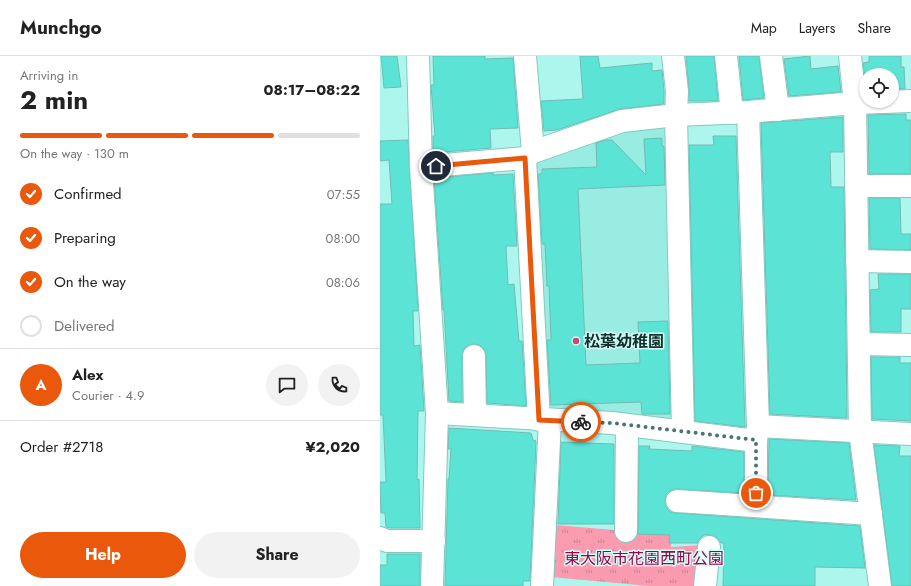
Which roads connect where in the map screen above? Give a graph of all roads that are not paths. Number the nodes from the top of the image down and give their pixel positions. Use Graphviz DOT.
graph roads {
  1 [pos="418,56"];
  2 [pos="525,56"];
  3 [pos="673,56"];
  4 [pos="726,56"];
  5 [pos="772,56"];
  6 [pos="850,56"];
  7 [pos="911,101"];
  8 [pos="855,103"];
  9 [pos="778,110"];
  10 [pos="740,113"];
  11 [pos="676,115"];
  12 [pos="529,155"];
  13 [pos="421,167"];
  14 [pos="856,186"];
  15 [pos="911,186"];
  16 [pos="858,261"];
  17 [pos="911,262"];
  18 [pos="859,344"];
  19 [pos="911,345"];
  20 [pos="474,356"];
  21 [pos="437,413"];
  22 [pos="475,415"];
  23 [pos="544,420"];
  24 [pos="627,425"];
  25 [pos="683,431"];
  26 [pos="860,432"];
  27 [pos="757,433"];
  28 [pos="911,434"];
  29 [pos="677,501"];
  30 [pos="756,506"];
  31 [pos="871,514"];
  32 [pos="626,531"];
  33 [pos="380,538"];
  34 [pos="434,541"];
  35 [pos="709,547"];
  36 [pos="432,586"];
  37 [pos="542,586"];
  38 [pos="705,586"];
  39 [pos="880,586"];
  1 -- 13 [label="street"];
  2 -- 12 [label="street"];
  3 -- 11 [label="street"];
  4 -- 10 [label="street"];
  5 -- 9 [label="street"];
  6 -- 8 [label="street"];
  7 -- 8 [label="street"];
  8 -- 9 [label="street"];
  8 -- 14 [label="street"];
  9 -- 10 [label="street"];
  10 -- 11 [label="street"];
  10 -- 27 [label="street"];
  11 -- 12 [label="street"];
  11 -- 25 [label="street"];
  12 -- 13 [label="street"];
  12 -- 23 [label="street"];
  13 -- 21 [label="street"];
  14 -- 15 [label="street"];
  14 -- 16 [label="street"];
  16 -- 17 [label="street"];
  16 -- 18 [label="street"];
  18 -- 19 [label="street"];
  18 -- 26 [label="street"];
  20 -- 22 [label="street"];
  21 -- 22 [label="street"];
  21 -- 34 [label="street"];
  22 -- 23 [label="street"];
  23 -- 24 [label="street"];
  23 -- 37 [label="street"];
  24 -- 25 [label="street"];
  24 -- 32 [label="street"];
  25 -- 27 [label="street"];
  26 -- 27 [label="street"];
  26 -- 28 [label="street"];
  26 -- 31 [label="street"];
  27 -- 30 [label="street"];
  29 -- 30 [label="street"];
  30 -- 31 [label="street"];
  31 -- 39 [label="street"];
  33 -- 34 [label="street"];
  34 -- 36 [label="street"];
  35 -- 38 [label="street"];
}
